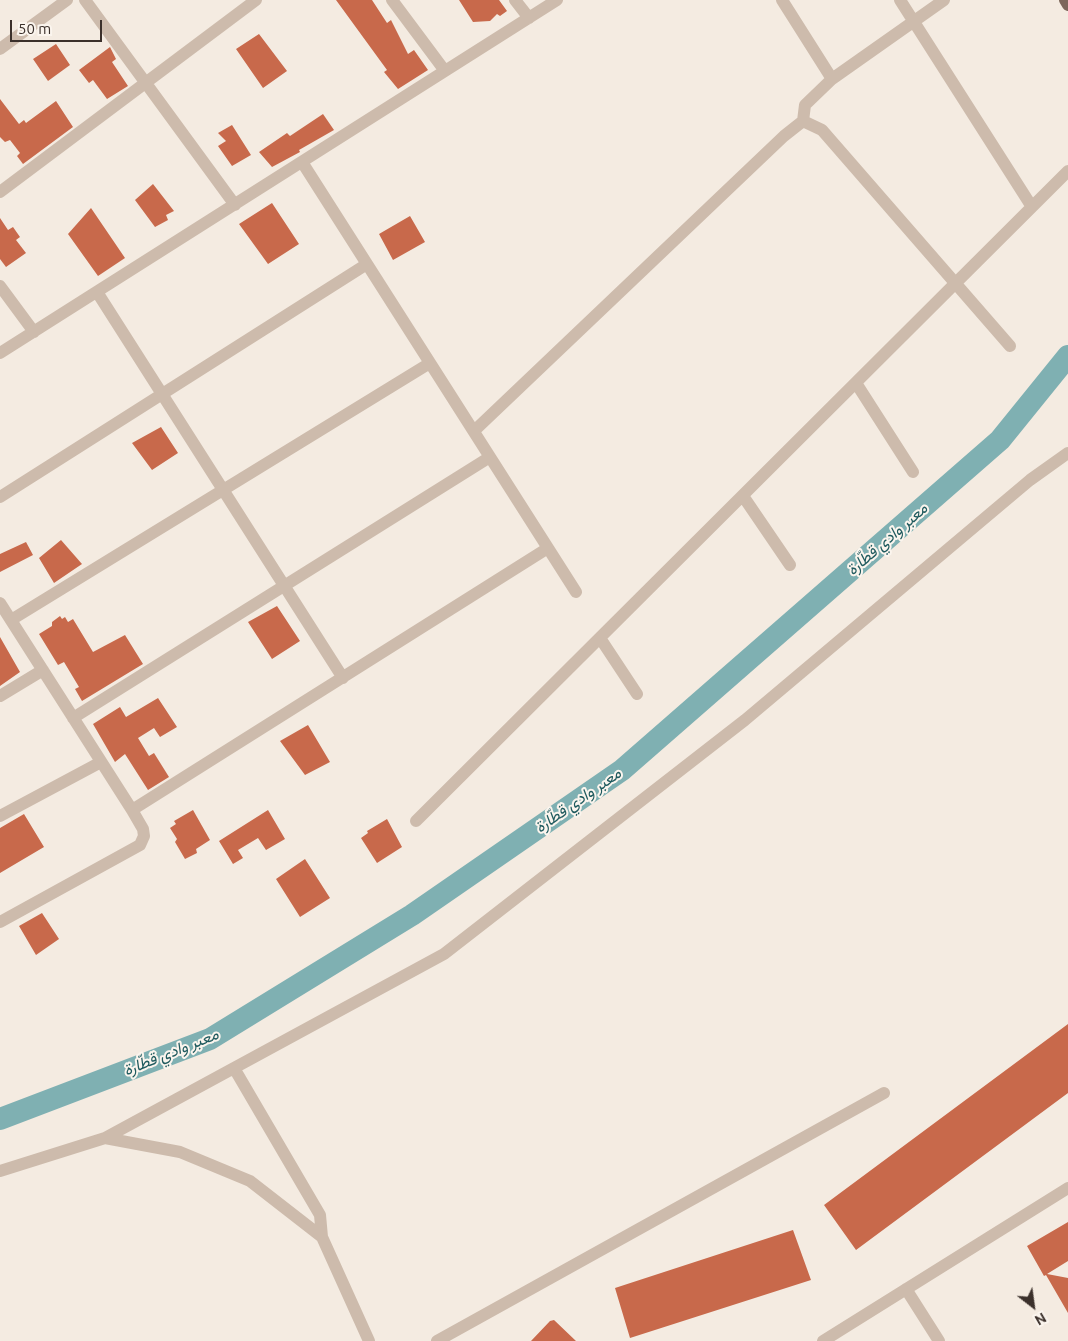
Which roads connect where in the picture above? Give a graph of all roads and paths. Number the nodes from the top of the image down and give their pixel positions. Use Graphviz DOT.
graph roads {
  1 [pos="67,0"];
  2 [pos="85,0"];
  3 [pos="256,0"];
  4 [pos="392,0"];
  5 [pos="515,0"];
  6 [pos="557,0"];
  7 [pos="782,0"];
  8 [pos="900,0"];
  9 [pos="944,0"];
  10 [pos="1065,0"];
  11 [pos="1068,5"];
  12 [pos="529,18"];
  13 [pos="914,21"];
  14 [pos="0,49"];
  15 [pos="445,71"];
  16 [pos="832,79"];
  17 [pos="145,82"];
  18 [pos="803,121"];
  19 [pos="302,162"];
  20 [pos="1068,171"];
  21 [pos="0,192"];
  22 [pos="234,205"];
  23 [pos="1032,207"];
  24 [pos="367,264"];
  25 [pos="955,284"];
  26 [pos="0,286"];
  27 [pos="97,292"];
  28 [pos="34,332"];
  29 [pos="1010,346"];
  30 [pos="0,353"];
  31 [pos="430,363"];
  32 [pos="856,383"];
  33 [pos="162,394"];
  34 [pos="474,431"];
  35 [pos="1068,453"];
  36 [pos="490,457"];
  37 [pos="913,472"];
  38 [pos="223,490"];
  39 [pos="743,496"];
  40 [pos="0,497"];
  41 [pos="548,548"];
  42 [pos="790,565"];
  43 [pos="284,586"];
  44 [pos="576,592"];
  45 [pos="0,603"];
  46 [pos="11,620"];
  47 [pos="600,638"];
  48 [pos="42,670"];
  49 [pos="343,678"];
  50 [pos="637,694"];
  51 [pos="0,696"];
  52 [pos="73,718"];
  53 [pos="101,762"];
  54 [pos="132,810"];
  55 [pos="0,816"];
  56 [pos="416,822"];
  57 [pos="0,922"];
  58 [pos="234,1068"];
  59 [pos="884,1093"];
  60 [pos="106,1138"];
  61 [pos="0,1171"];
  62 [pos="1068,1188"];
  63 [pos="322,1237"];
  64 [pos="906,1289"];
  65 [pos="369,1341"];
  66 [pos="437,1341"];
  67 [pos="823,1341"];
  68 [pos="938,1341"];
  1 -- 14 [label="street"];
  2 -- 17 [label="street"];
  3 -- 17 [label="street"];
  4 -- 15 [label="street"];
  5 -- 12 [label="street"];
  6 -- 12 [label="street"];
  7 -- 16 [label="street"];
  8 -- 13 [label="street"];
  9 -- 13 [label="street"];
  10 -- 11 [label="main road"];
  12 -- 15 [label="street"];
  13 -- 16 [label="street"];
  13 -- 23 [label="street"];
  15 -- 19 [label="street"];
  16 -- 18 [label="street"];
  17 -- 21 [label="street"];
  17 -- 22 [label="street"];
  18 -- 25 [label="street"];
  18 -- 34 [label="street"];
  19 -- 22 [label="street"];
  19 -- 24 [label="street"];
  20 -- 23 [label="street"];
  22 -- 27 [label="street"];
  23 -- 25 [label="street"];
  24 -- 31 [label="street"];
  24 -- 33 [label="street"];
  25 -- 29 [label="street"];
  25 -- 32 [label="street"];
  26 -- 28 [label="street"];
  27 -- 28 [label="street"];
  27 -- 33 [label="street"];
  28 -- 30 [label="street"];
  31 -- 34 [label="street"];
  31 -- 38 [label="street"];
  32 -- 37 [label="street"];
  32 -- 39 [label="street"];
  33 -- 38 [label="street"];
  33 -- 40 [label="street"];
  34 -- 36 [label="street"];
  35 -- 58 [label="street"];
  36 -- 41 [label="street"];
  36 -- 43 [label="street"];
  38 -- 43 [label="street"];
  38 -- 46 [label="street"];
  39 -- 42 [label="street"];
  39 -- 47 [label="street"];
  41 -- 44 [label="street"];
  41 -- 49 [label="street"];
  43 -- 49 [label="street"];
  43 -- 52 [label="street"];
  45 -- 46 [label="street"];
  46 -- 48 [label="street"];
  47 -- 50 [label="street"];
  47 -- 56 [label="street"];
  48 -- 51 [label="street"];
  48 -- 52 [label="street"];
  49 -- 54 [label="street"];
  52 -- 53 [label="street"];
  53 -- 54 [label="street"];
  53 -- 55 [label="street"];
  54 -- 57 [label="street"];
  58 -- 60 [label="street"];
  58 -- 63 [label="street"];
  59 -- 66 [label="street"];
  60 -- 61 [label="street"];
  60 -- 63 [label="street"];
  62 -- 64 [label="street"];
  63 -- 65 [label="street"];
  64 -- 67 [label="street"];
  64 -- 68 [label="street"];
}
